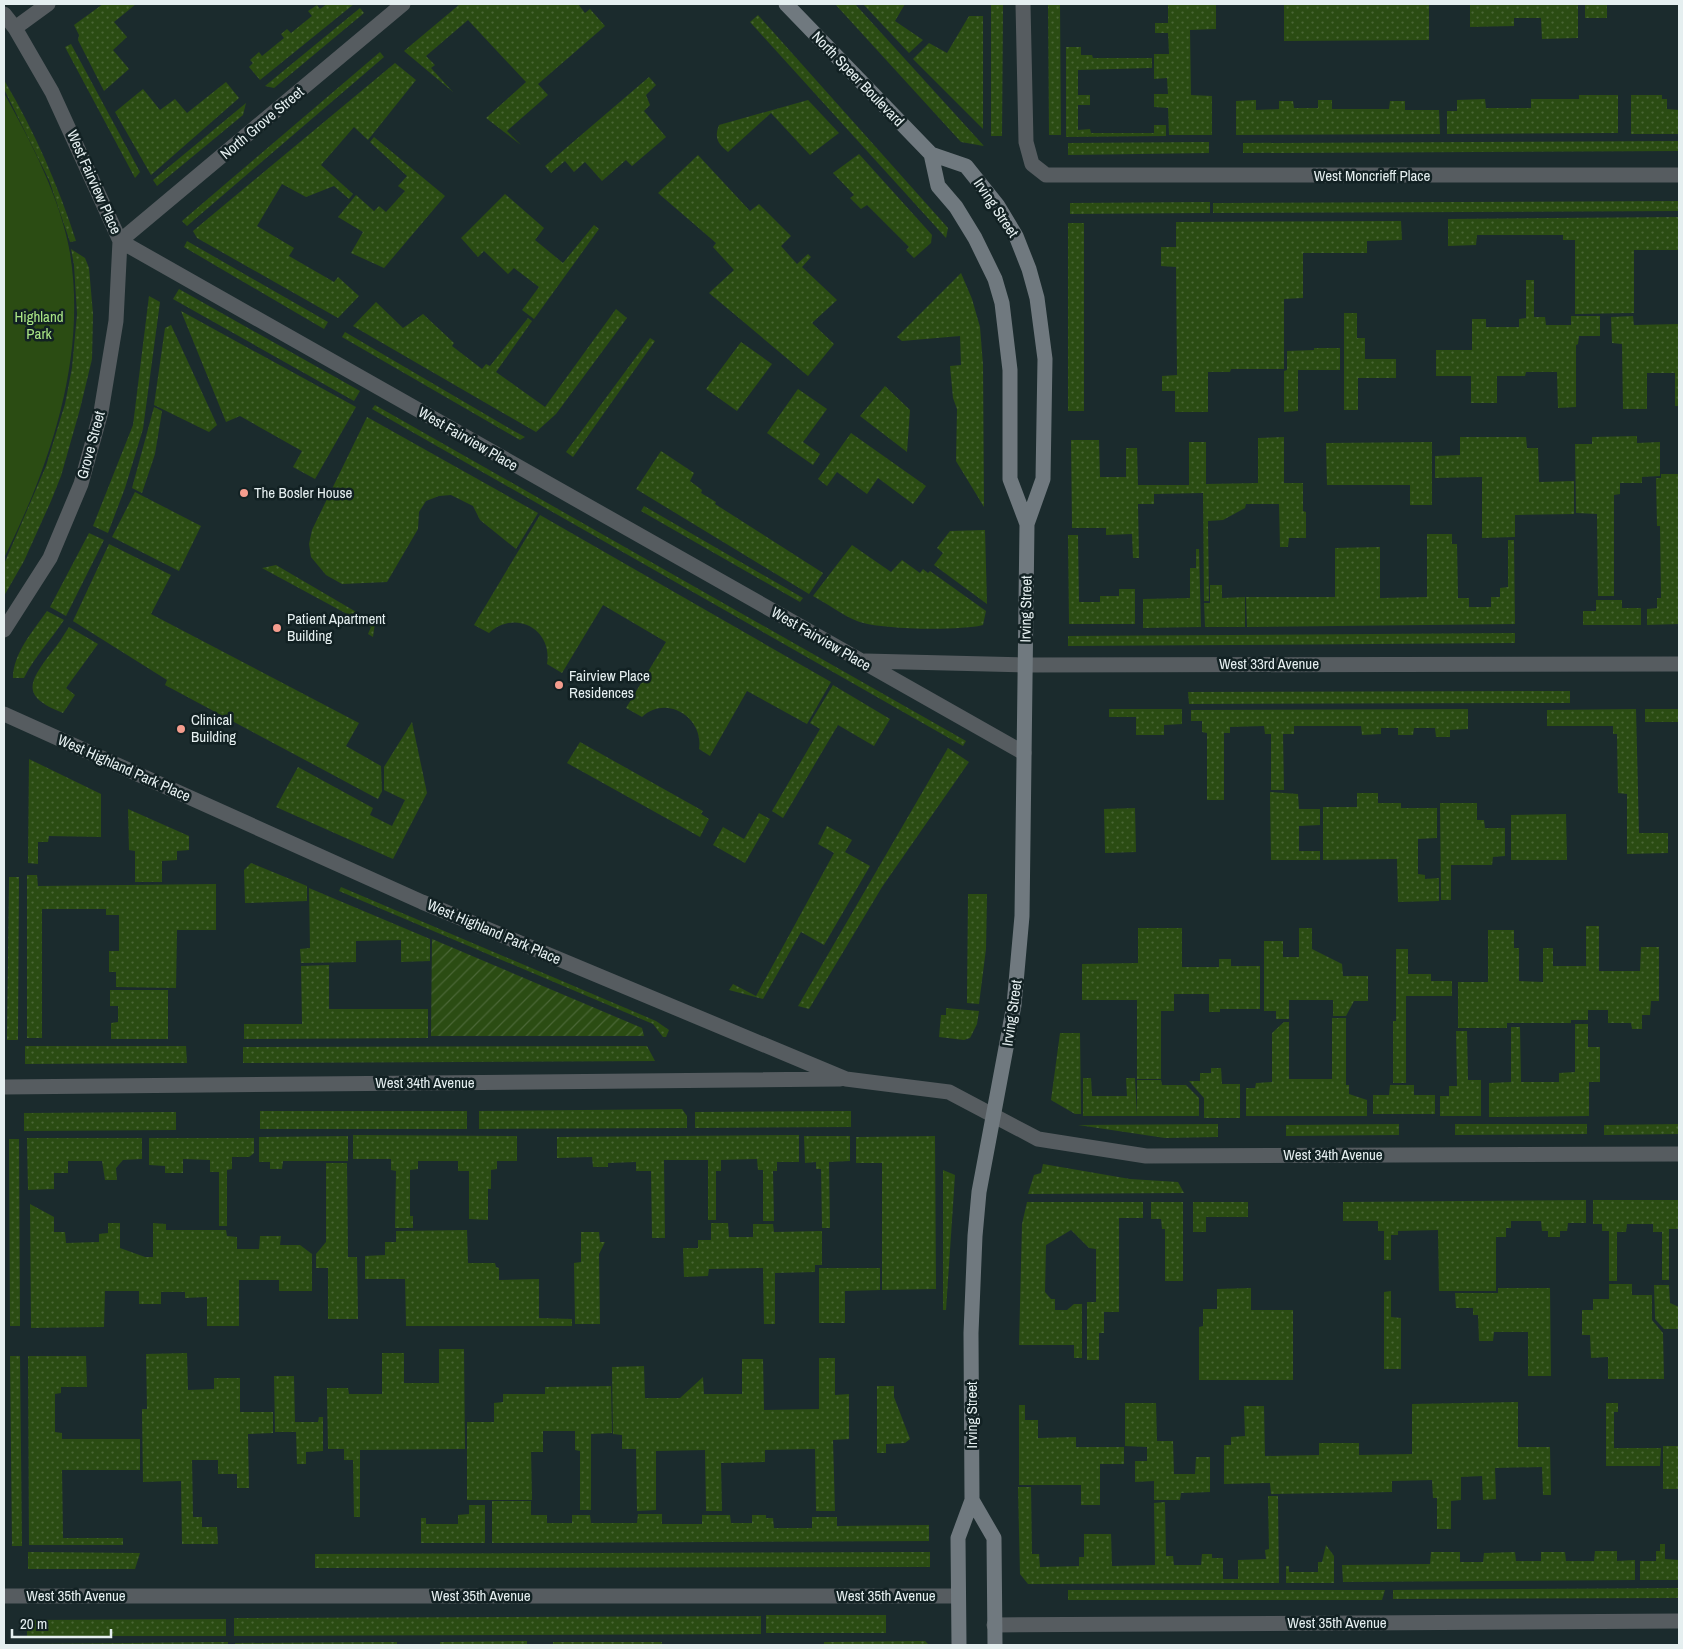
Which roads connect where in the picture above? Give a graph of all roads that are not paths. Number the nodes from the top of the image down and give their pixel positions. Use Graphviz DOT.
graph roads {
  1 [pos="48,4"];
  2 [pos="403,4"];
  3 [pos="786,4"];
  4 [pos="1023,4"];
  5 [pos="4,14"];
  6 [pos="16,28"];
  7 [pos="931,154"];
  8 [pos="1679,175"];
  9 [pos="120,241"];
  10 [pos="1026,524"];
  11 [pos="4,630"];
  12 [pos="859,660"];
  13 [pos="1679,664"];
  14 [pos="1025,665"];
  15 [pos="4,714"];
  16 [pos="1024,753"];
  17 [pos="846,1079"];
  18 [pos="4,1087"];
  19 [pos="994,1115"];
  20 [pos="1679,1154"];
  21 [pos="972,1500"];
  22 [pos="4,1596"];
  23 [pos="958,1596"];
  24 [pos="1679,1621"];
  25 [pos="994,1625"];
  26 [pos="959,1645"];
  27 [pos="995,1645"];
  1 -- 6 [label="street"];
  2 -- 9 [label="street, North Grove Street"];
  3 -- 7 [label="main road, North Speer Boulevard"];
  4 -- 8 [label="street, West Moncrieff Place"];
  5 -- 6 [label="street, West Fairview Place"];
  6 -- 9 [label="street, West Fairview Place"];
  7 -- 10 [label="main road, Irving Street"];
  7 -- 10 [label="main road, Irving Street"];
  9 -- 11 [label="street, Grove Street"];
  9 -- 12 [label="street, West Fairview Place"];
  10 -- 14 [label="main road, Irving Street"];
  12 -- 14 [label="street, West 33rd Avenue"];
  12 -- 16 [label="street, West Fairview Place"];
  13 -- 14 [label="street, West 33rd Avenue"];
  14 -- 16 [label="main road, Irving Street"];
  15 -- 17 [label="street, West Highland Park Place"];
  16 -- 19 [label="main road, Irving Street"];
  17 -- 18 [label="street, West 34th Avenue"];
  17 -- 19 [label="street, West Highland Park Place"];
  19 -- 20 [label="street, West 34th Avenue"];
  19 -- 21 [label="main road, Irving Street"];
  21 -- 23 [label="main road, Irving Street"];
  21 -- 25 [label="main road, Irving Street"];
  22 -- 23 [label="street, West 35th Avenue"];
  23 -- 26 [label="main road, Irving Street"];
  24 -- 25 [label="street, West 35th Avenue"];
  25 -- 27 [label="main road, Irving Street"];
}
